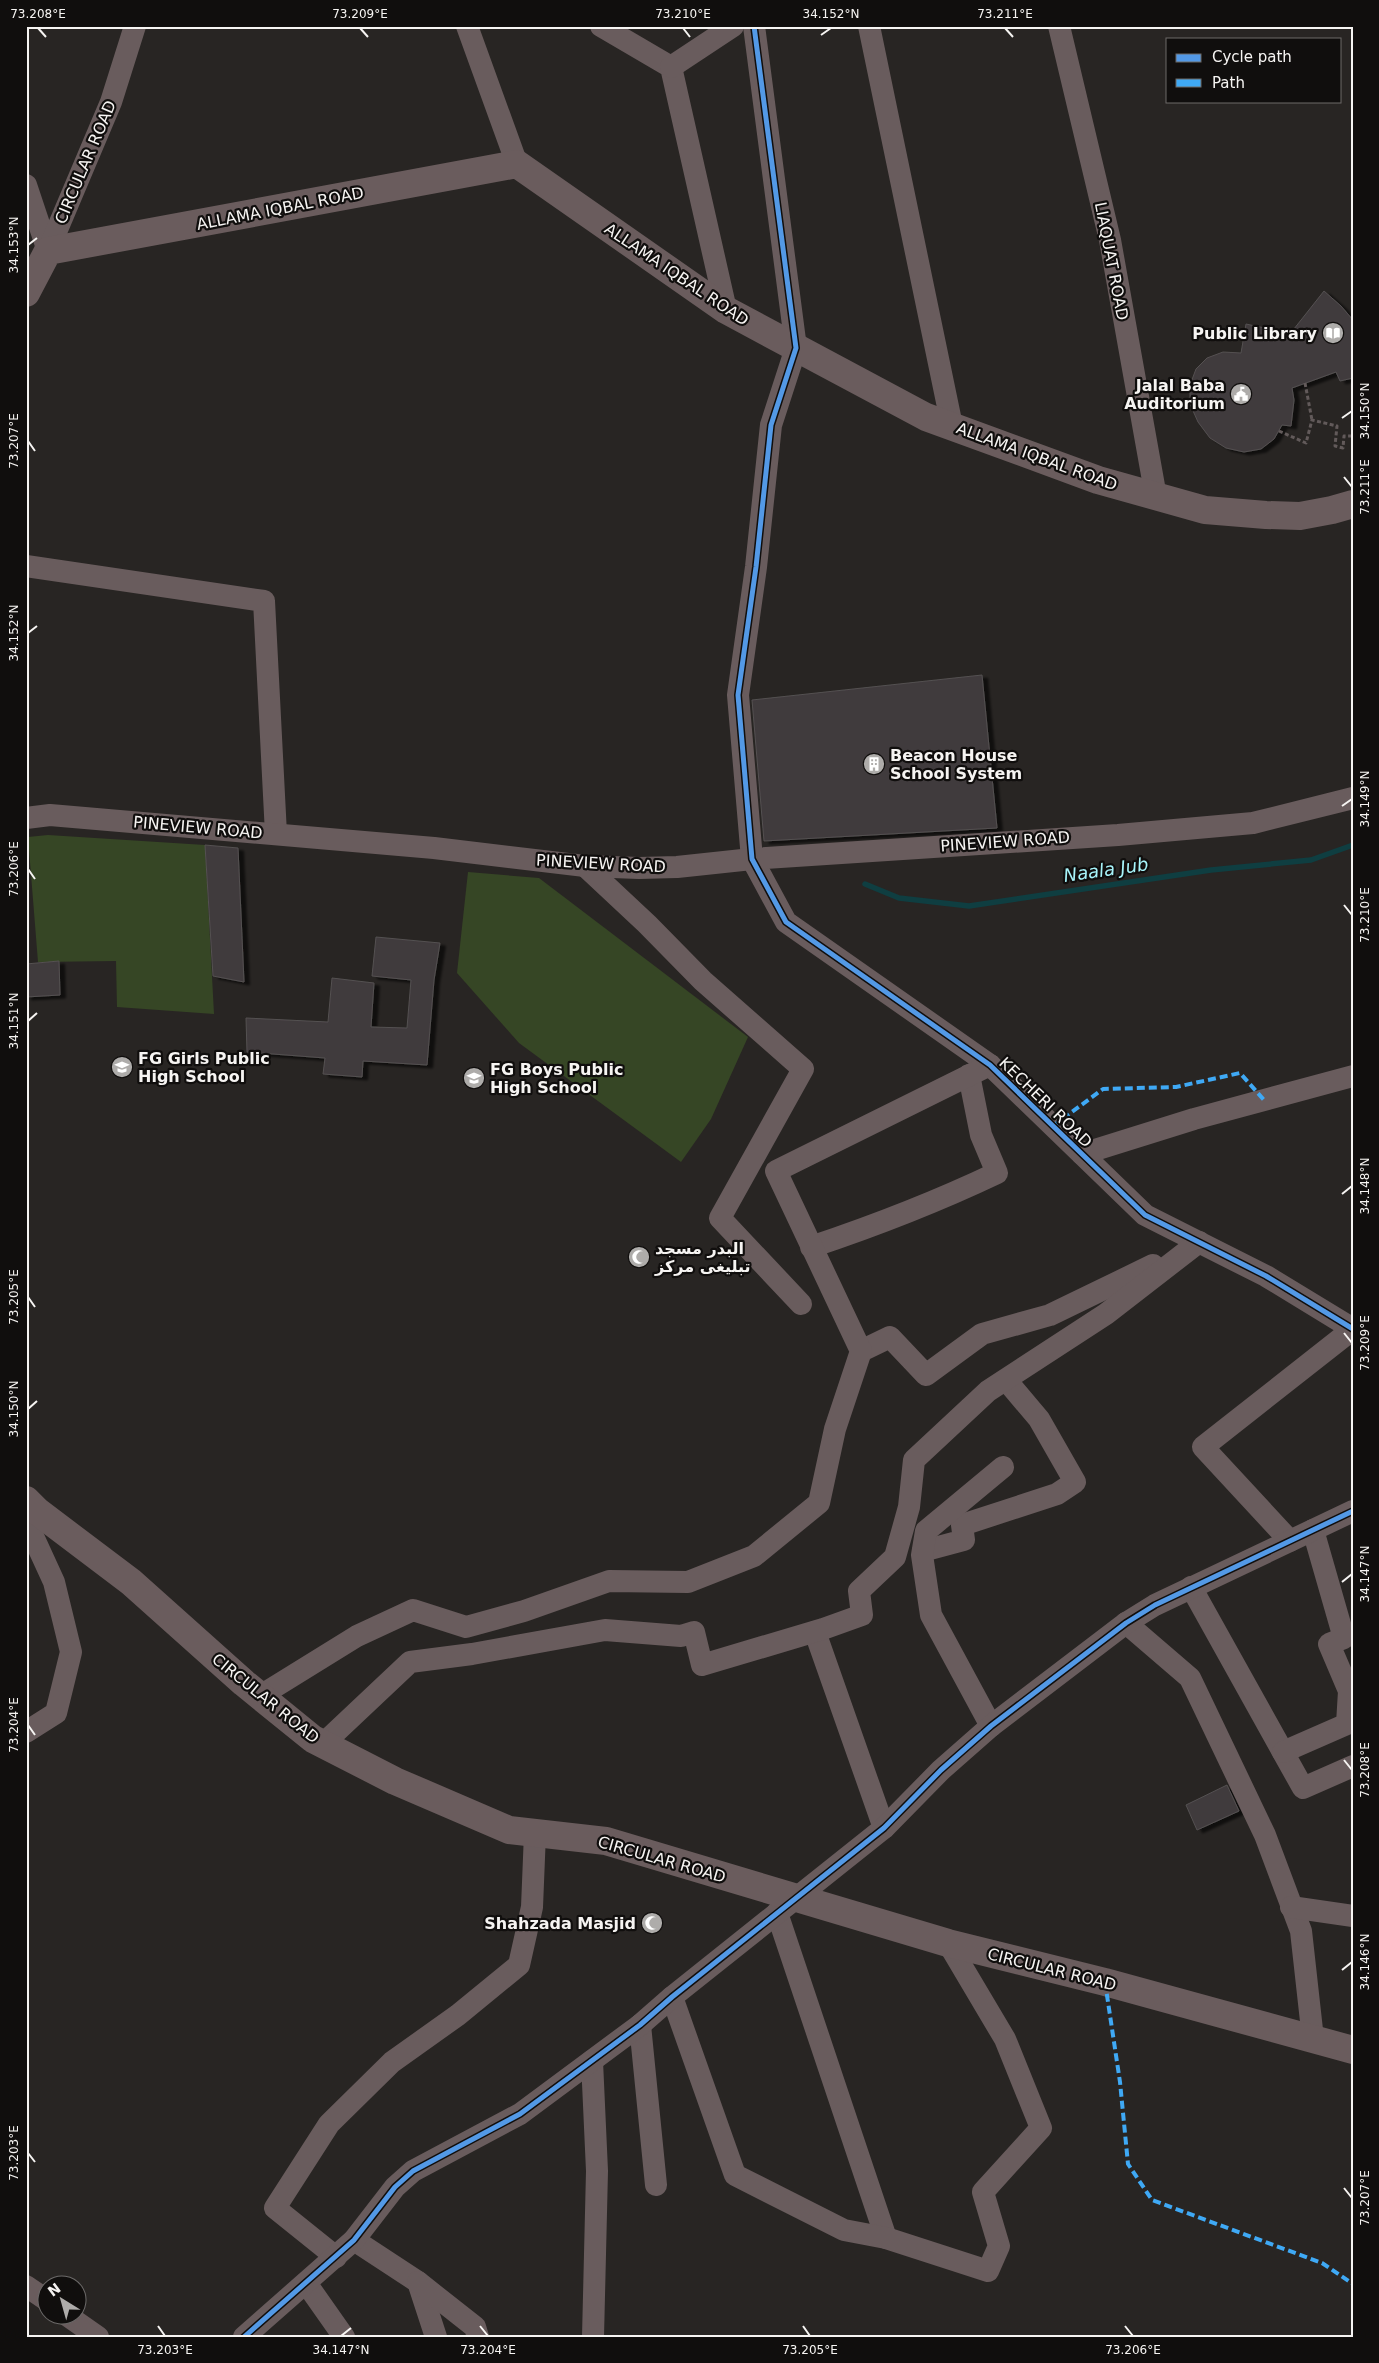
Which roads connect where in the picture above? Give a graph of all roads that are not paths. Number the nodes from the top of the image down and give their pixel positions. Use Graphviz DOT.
graph roads {
  1 [pos="134,26"];
  2 [pos="467,26"];
  3 [pos="601,26"];
  4 [pos="733,26"];
  5 [pos="754,26"];
  6 [pos="869,26"];
  7 [pos="1059,26"];
  8 [pos="671,67"];
  9 [pos="517,164"];
  10 [pos="26,185"];
  11 [pos="48,251"];
  12 [pos="26,293"];
  13 [pos="726,310"];
  14 [pos="796,348"];
  15 [pos="952,426"];
  16 [pos="1156,497"];
  17 [pos="1353,504"];
  18 [pos="26,566"];
  19 [pos="1353,798"];
  20 [pos="26,818"];
  21 [pos="276,834"];
  22 [pos="752,859"];
  23 [pos="585,866"];
  24 [pos="990,1065"];
  25 [pos="969,1075"];
  26 [pos="1353,1076"];
  27 [pos="1082,1154"];
  28 [pos="1199,1242"];
  29 [pos="811,1248"];
  30 [pos="801,1304"];
  31 [pos="1353,1329"];
  32 [pos="861,1351"];
  33 [pos="1006,1380"];
  34 [pos="1003,1468"];
  35 [pos="26,1500"];
  36 [pos="1353,1512"];
  37 [pos="26,1521"];
  38 [pos="1313,1530"];
  39 [pos="1290,1541"];
  40 [pos="923,1551"];
  41 [pos="1191,1587"];
  42 [pos="1126,1623"];
  43 [pos="815,1632"];
  44 [pos="260,1696"];
  45 [pos="991,1726"];
  46 [pos="26,1732"];
  47 [pos="323,1744"];
  48 [pos="1283,1752"];
  49 [pos="1353,1766"];
  50 [pos="884,1828"];
  51 [pos="535,1833"];
  52 [pos="787,1905"];
  53 [pos="1292,1907"];
  54 [pos="1353,1916"];
  55 [pos="948,1943"];
  56 [pos="672,1996"];
  57 [pos="640,2025"];
  58 [pos="1313,2039"];
  59 [pos="1353,2050"];
  60 [pos="592,2061"];
  61 [pos="656,2186"];
  62 [pos="886,2238"];
  63 [pos="354,2240"];
  64 [pos="336,2257"];
  65 [pos="418,2282"];
  66 [pos="306,2283"];
  67 [pos="26,2286"];
  68 [pos="38,2294"];
  69 [pos="82,2326"];
  70 [pos="98,2337"];
  71 [pos="244,2337"];
  72 [pos="344,2337"];
  73 [pos="436,2337"];
  74 [pos="478,2337"];
  75 [pos="593,2337"];
  1 -- 11 [label="street, CIRCULAR ROAD"];
  2 -- 9 [label="street"];
  3 -- 8 [label="street"];
  4 -- 8 [label="street"];
  5 -- 14 [label="street"];
  6 -- 15 [label="street"];
  7 -- 16 [label="street, LIAQUAT ROAD"];
  8 -- 13 [label="street"];
  9 -- 11 [label="main road, ALLAMA IQBAL ROAD"];
  9 -- 13 [label="main road, ALLAMA IQBAL ROAD"];
  10 -- 11 [label="street"];
  11 -- 12 [label="main road, CIRCULAR ROAD"];
  13 -- 14 [label="main road, ALLAMA IQBAL ROAD"];
  14 -- 15 [label="main road, ALLAMA IQBAL ROAD"];
  14 -- 22 [label="street"];
  15 -- 16 [label="main road, ALLAMA IQBAL ROAD"];
  16 -- 17 [label="main road, ALLAMA IQBAL ROAD"];
  18 -- 21 [label="street"];
  19 -- 22 [label="street, PINEVIEW ROAD"];
  20 -- 21 [label="street, PINEVIEW ROAD"];
  21 -- 23 [label="street, PINEVIEW ROAD"];
  22 -- 23 [label="street, PINEVIEW ROAD"];
  22 -- 24 [label="street, KECHERI ROAD"];
  23 -- 30 [label="street"];
  24 -- 25 [label="street"];
  24 -- 27 [label="street, KECHERI ROAD"];
  25 -- 29 [label="street"];
  25 -- 29 [label="street"];
  26 -- 27 [label="street"];
  27 -- 28 [label="street, KECHERI ROAD"];
  28 -- 31 [label="street, KECHERI ROAD"];
  28 -- 32 [label="street"];
  28 -- 33 [label="street"];
  29 -- 32 [label="street"];
  31 -- 39 [label="street"];
  32 -- 44 [label="street"];
  33 -- 40 [label="street"];
  33 -- 43 [label="street"];
  34 -- 40 [label="street"];
  35 -- 44 [label="main road, CIRCULAR ROAD"];
  36 -- 38 [label="street"];
  37 -- 46 [label="street"];
  38 -- 39 [label="street"];
  38 -- 48 [label="street"];
  39 -- 41 [label="street"];
  40 -- 45 [label="street"];
  41 -- 42 [label="street"];
  41 -- 48 [label="street"];
  42 -- 45 [label="street"];
  42 -- 53 [label="street"];
  43 -- 47 [label="street"];
  43 -- 50 [label="street"];
  44 -- 47 [label="main road, CIRCULAR ROAD"];
  45 -- 50 [label="street"];
  47 -- 51 [label="main road, CIRCULAR ROAD"];
  48 -- 49 [label="street"];
  50 -- 52 [label="street"];
  51 -- 52 [label="main road, CIRCULAR ROAD"];
  51 -- 64 [label="street"];
  52 -- 55 [label="main road, CIRCULAR ROAD"];
  52 -- 56 [label="street"];
  52 -- 62 [label="street"];
  53 -- 54 [label="street"];
  53 -- 58 [label="street"];
  55 -- 58 [label="main road, CIRCULAR ROAD"];
  55 -- 62 [label="street"];
  56 -- 57 [label="street"];
  56 -- 62 [label="street"];
  57 -- 60 [label="street"];
  57 -- 61 [label="street"];
  58 -- 59 [label="main road, CIRCULAR ROAD"];
  60 -- 63 [label="street"];
  60 -- 75 [label="street"];
  63 -- 64 [label="street"];
  63 -- 65 [label="street"];
  64 -- 66 [label="street"];
  65 -- 73 [label="street"];
  65 -- 74 [label="street"];
  66 -- 71 [label="street"];
  66 -- 72 [label="street"];
  67 -- 68 [label="street"];
  69 -- 70 [label="street"];
}
